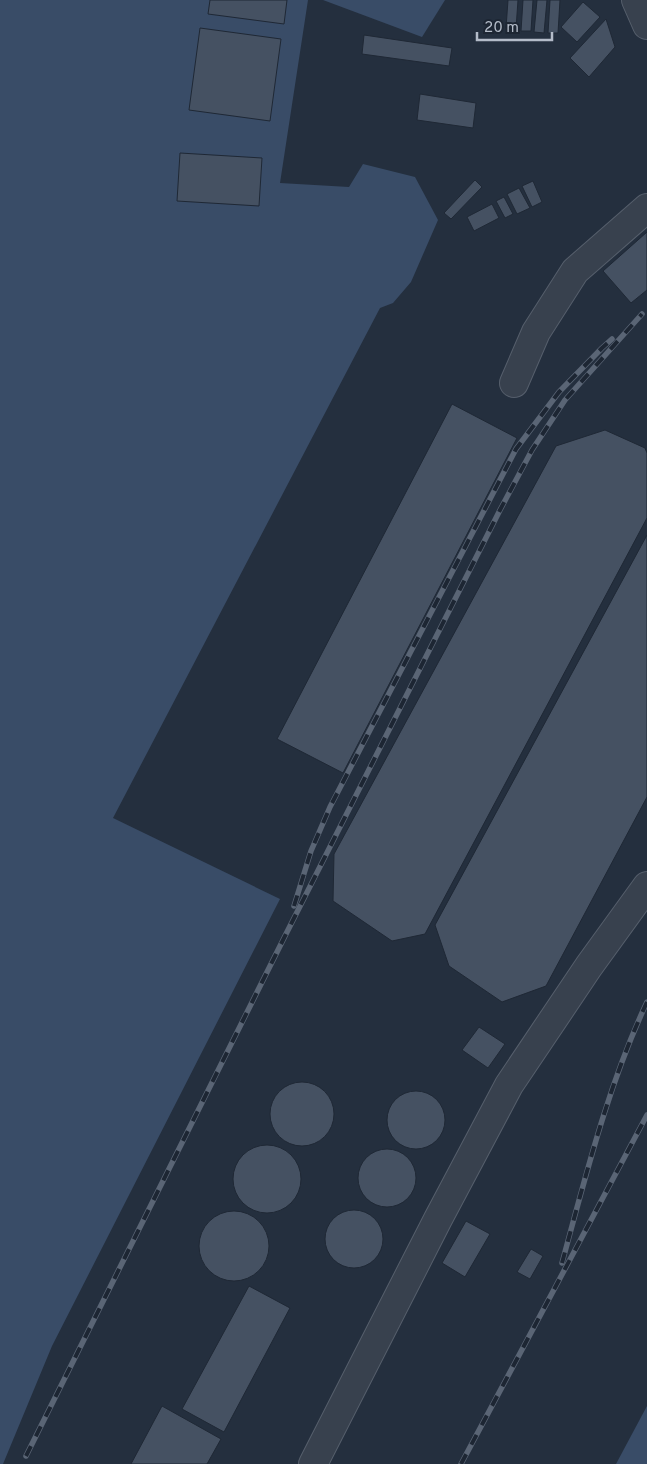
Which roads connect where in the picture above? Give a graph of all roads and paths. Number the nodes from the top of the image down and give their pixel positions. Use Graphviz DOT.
graph roads {
  1 [pos="636,0"];
  2 [pos="647,25"];
  3 [pos="647,208"];
  4 [pos="514,383"];
  5 [pos="647,886"];
  6 [pos="313,1464"];
  1 -- 2 [label="lane"];
  3 -- 4 [label="lane"];
  5 -- 6 [label="lane"];
}
